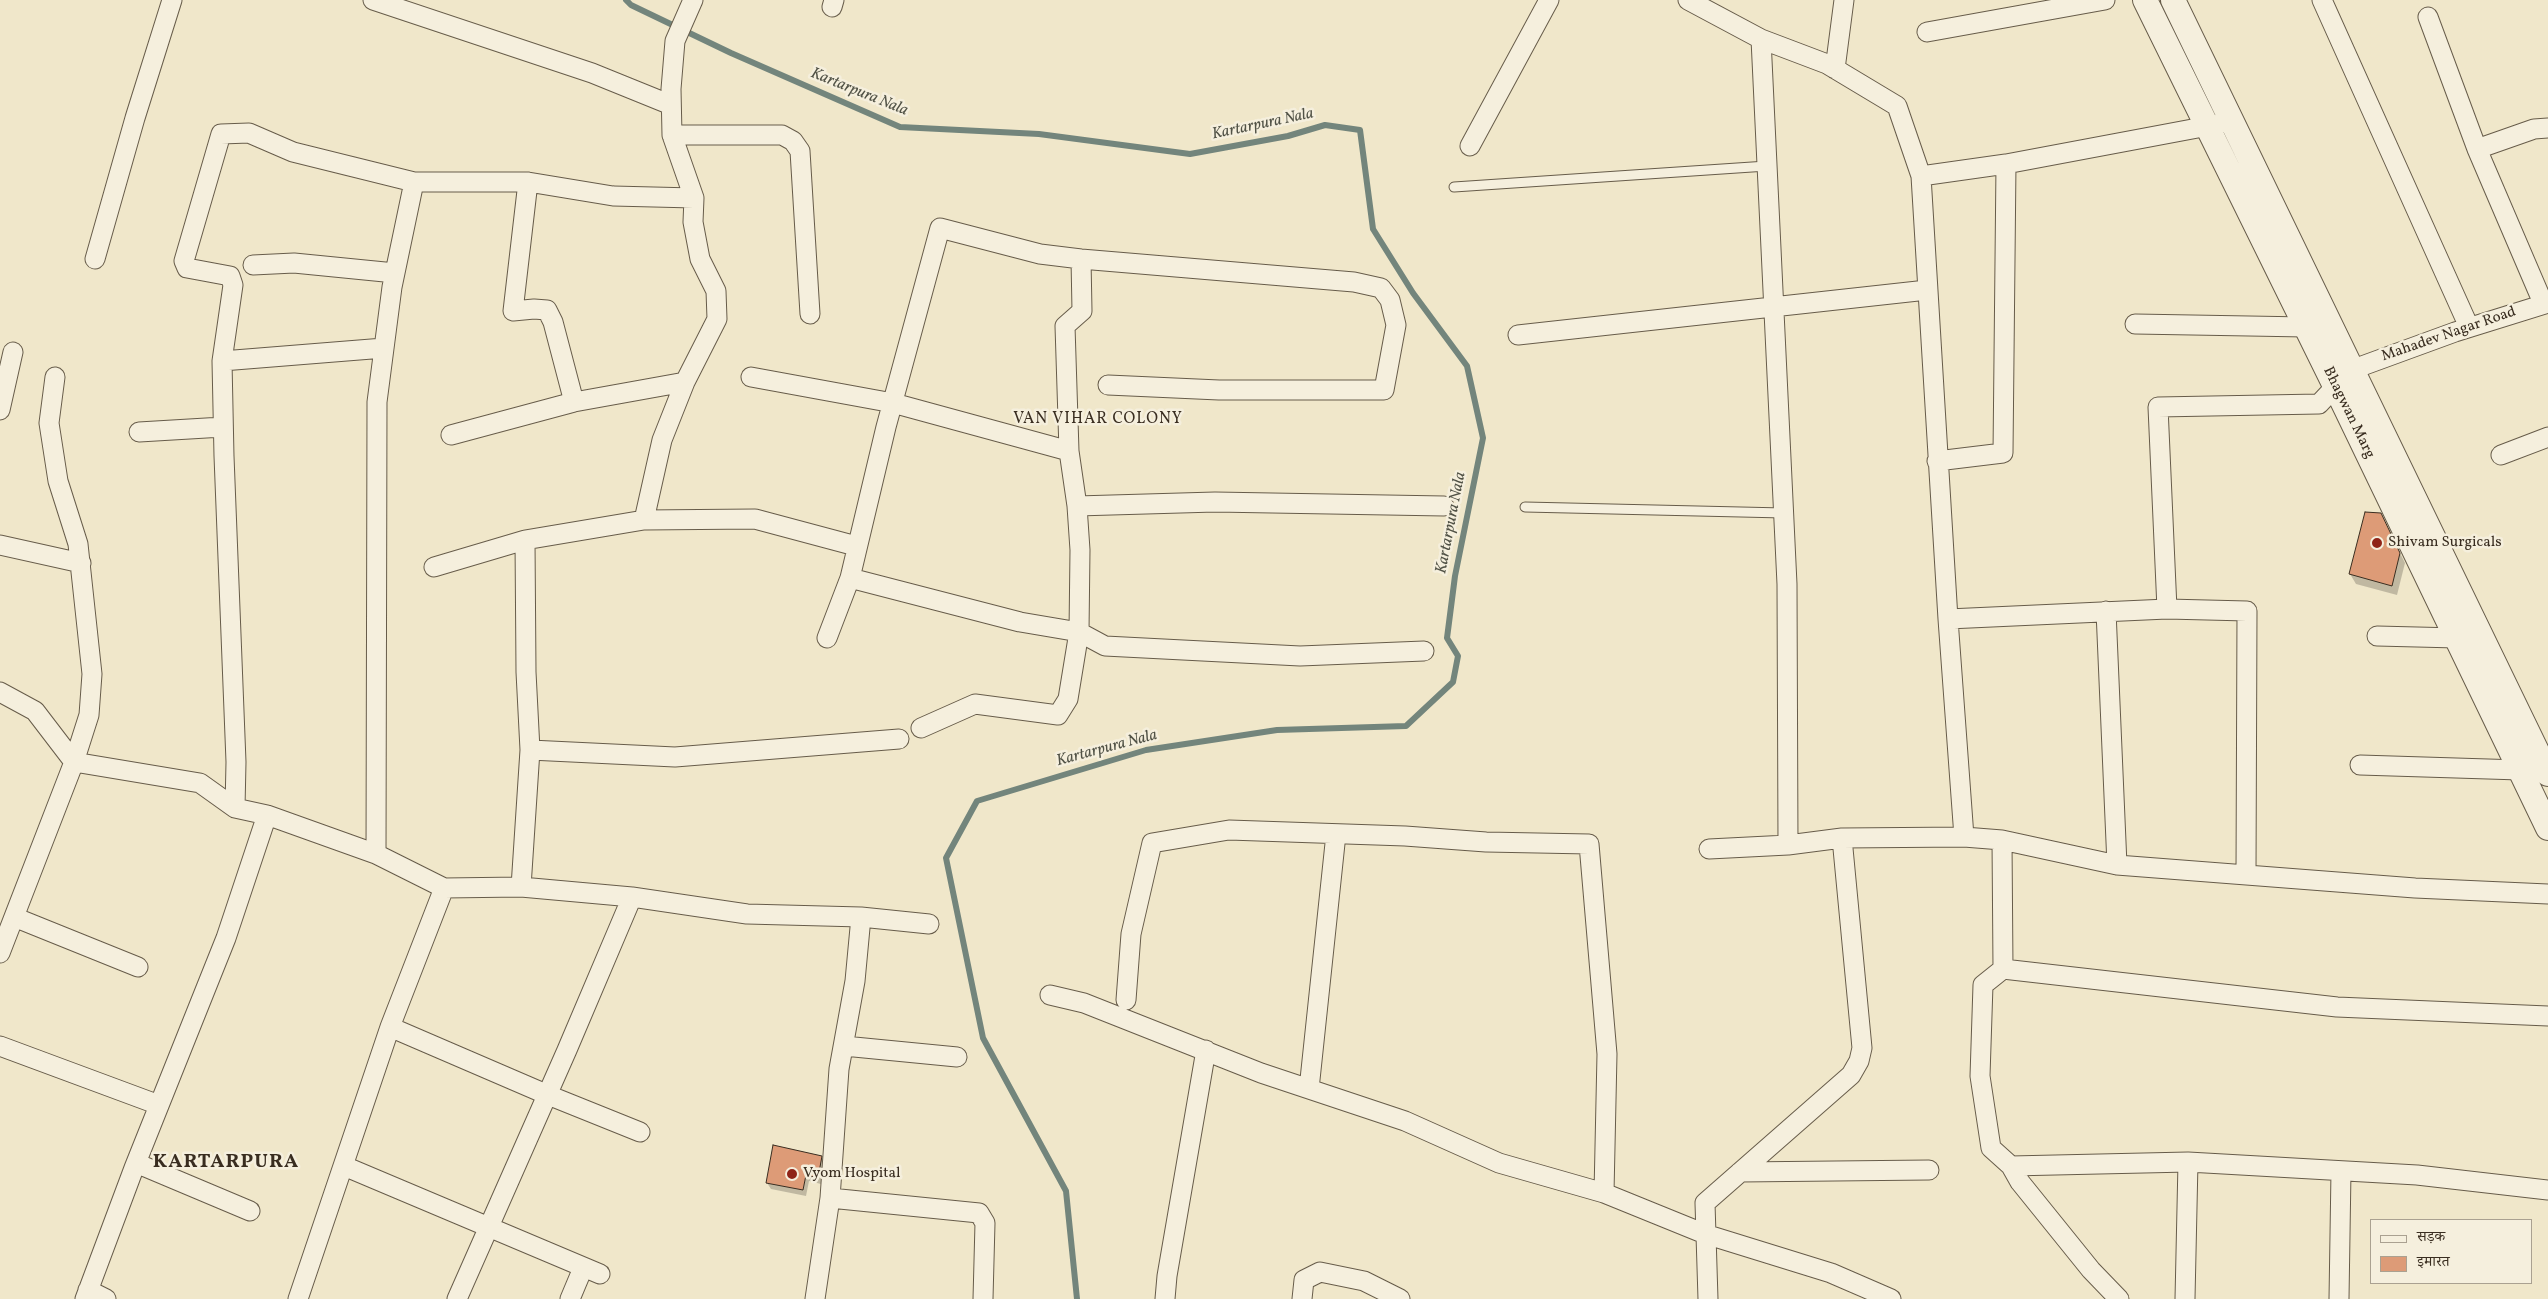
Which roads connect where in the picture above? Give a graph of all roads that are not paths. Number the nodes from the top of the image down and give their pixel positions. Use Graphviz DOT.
graph roads {
  1 [pos="172,0"];
  2 [pos="373,0"];
  3 [pos="693,0"];
  4 [pos="1550,0"];
  5 [pos="1688,0"];
  6 [pos="1844,0"];
  7 [pos="2105,0"];
  8 [pos="2145,0"];
  9 [pos="2173,0"];
  10 [pos="2322,0"];
  11 [pos="2428,17"];
  12 [pos="1927,32"];
  13 [pos="1761,39"];
  14 [pos="1835,69"];
  15 [pos="671,105"];
  16 [pos="2219,124"];
  17 [pos="2548,128"];
  18 [pos="672,135"];
  19 [pos="1470,146"];
  20 [pos="2478,149"];
  21 [pos="2006,164"];
  22 [pos="1767,166"];
  23 [pos="1921,176"];
  24 [pos="414,182"];
  25 [pos="528,182"];
  26 [pos="1454,187"];
  27 [pos="694,198"];
  28 [pos="94,259"];
  29 [pos="1081,259"];
  30 [pos="253,266"];
  31 [pos="395,273"];
  32 [pos="1927,290"];
  33 [pos="2545,303"];
  34 [pos="1774,307"];
  35 [pos="810,314"];
  36 [pos="2136,324"];
  37 [pos="2306,326"];
  38 [pos="2469,327"];
  39 [pos="1518,335"];
  40 [pos="384,348"];
  41 [pos="13,352"];
  42 [pos="222,361"];
  43 [pos="54,377"];
  44 [pos="751,377"];
  45 [pos="2343,379"];
  46 [pos="684,382"];
  47 [pos="1108,385"];
  48 [pos="574,402"];
  49 [pos="893,403"];
  50 [pos="0,410"];
  51 [pos="223,427"];
  52 [pos="139,432"];
  53 [pos="451,435"];
  54 [pos="2548,437"];
  55 [pos="1069,451"];
  56 [pos="2501,455"];
  57 [pos="1937,461"];
  58 [pos="1077,506"];
  59 [pos="1444,506"];
  60 [pos="1525,507"];
  61 [pos="1784,512"];
  62 [pos="644,520"];
  63 [pos="525,540"];
  64 [pos="0,545"];
  65 [pos="856,546"];
  66 [pos="81,563"];
  67 [pos="434,567"];
  68 [pos="850,578"];
  69 [pos="2167,609"];
  70 [pos="2106,611"];
  71 [pos="1948,619"];
  72 [pos="1078,632"];
  73 [pos="2377,636"];
  74 [pos="827,638"];
  75 [pos="2457,638"];
  76 [pos="1424,651"];
  77 [pos="0,692"];
  78 [pos="921,728"];
  79 [pos="899,739"];
  80 [pos="530,750"];
  81 [pos="74,762"];
  82 [pos="2360,765"];
  83 [pos="2520,770"];
  84 [pos="2548,774"];
  85 [pos="236,808"];
  86 [pos="267,814"];
  87 [pos="2548,828"];
  88 [pos="1336,834"];
  89 [pos="1964,837"];
  90 [pos="1842,838"];
  91 [pos="2002,840"];
  92 [pos="1788,845"];
  93 [pos="1709,849"];
  94 [pos="376,854"];
  95 [pos="2117,865"];
  96 [pos="2246,874"];
  97 [pos="521,887"];
  98 [pos="444,888"];
  99 [pos="2548,894"];
  100 [pos="632,898"];
  101 [pos="14,917"];
  102 [pos="861,917"];
  103 [pos="929,924"];
  104 [pos="0,953"];
  105 [pos="138,967"];
  106 [pos="2003,969"];
  107 [pos="1050,995"];
  108 [pos="1126,1000"];
  109 [pos="2548,1016"];
  110 [pos="390,1027"];
  111 [pos="0,1046"];
  112 [pos="844,1046"];
  113 [pos="1206,1050"];
  114 [pos="957,1057"];
  115 [pos="1309,1089"];
  116 [pos="548,1095"];
  117 [pos="159,1106"];
  118 [pos="640,1132"];
  119 [pos="2188,1162"];
  120 [pos="136,1163"];
  121 [pos="344,1166"];
  122 [pos="2012,1166"];
  123 [pos="1929,1170"];
  124 [pos="2341,1171"];
  125 [pos="1740,1172"];
  126 [pos="2548,1190"];
  127 [pos="1604,1193"];
  128 [pos="830,1198"];
  129 [pos="250,1211"];
  130 [pos="489,1227"];
  131 [pos="1705,1234"];
  132 [pos="86,1295"];
  133 [pos="106,1299"];
  134 [pos="298,1299"];
  135 [pos="457,1299"];
  136 [pos="570,1299"];
  137 [pos="815,1299"];
  138 [pos="983,1299"];
  139 [pos="1165,1299"];
  140 [pos="1302,1299"];
  141 [pos="1400,1299"];
  142 [pos="1708,1299"];
  143 [pos="1891,1299"];
  144 [pos="2119,1299"];
  145 [pos="2185,1299"];
  146 [pos="2339,1299"];
  1 -- 28 [label="street"];
  2 -- 15 [label="street"];
  3 -- 15 [label="street"];
  4 -- 19 [label="street"];
  5 -- 13 [label="street"];
  6 -- 14 [label="street"];
  7 -- 12 [label="street"];
  8 -- 16 [label="street, Bhagwan Marg"];
  9 -- 16 [label="street, Bhagwan Marg"];
  10 -- 38 [label="street"];
  11 -- 20 [label="street"];
  13 -- 14 [label="street"];
  13 -- 22 [label="street"];
  14 -- 23 [label="street"];
  15 -- 18 [label="street"];
  16 -- 21 [label="street"];
  16 -- 37 [label="street, Bhagwan Marg"];
  16 -- 45 [label="street, Bhagwan Marg"];
  17 -- 20 [label="street"];
  18 -- 27 [label="street"];
  18 -- 35 [label="street"];
  20 -- 33 [label="street"];
  21 -- 23 [label="street"];
  21 -- 57 [label="street"];
  22 -- 26 [label="lane"];
  22 -- 34 [label="street"];
  23 -- 32 [label="street"];
  24 -- 25 [label="street"];
  24 -- 31 [label="street"];
  24 -- 42 [label="street"];
  25 -- 27 [label="street"];
  25 -- 48 [label="street"];
  27 -- 46 [label="street"];
  29 -- 47 [label="street"];
  29 -- 49 [label="street"];
  29 -- 55 [label="street"];
  30 -- 31 [label="street"];
  31 -- 40 [label="street"];
  32 -- 34 [label="street"];
  32 -- 57 [label="street"];
  33 -- 38 [label="street, Mahadev Nagar Road"];
  34 -- 39 [label="street"];
  34 -- 61 [label="street"];
  36 -- 37 [label="street"];
  37 -- 45 [label="street, Bhagwan Marg"];
  38 -- 45 [label="street, Mahadev Nagar Road"];
  40 -- 42 [label="street"];
  40 -- 94 [label="street"];
  41 -- 50 [label="street"];
  42 -- 51 [label="street"];
  43 -- 66 [label="street"];
  44 -- 49 [label="street"];
  45 -- 69 [label="street"];
  45 -- 75 [label="street, Bhagwan Marg"];
  45 -- 84 [label="street, Bhagwan Marg"];
  46 -- 48 [label="street"];
  46 -- 62 [label="street"];
  48 -- 53 [label="street"];
  49 -- 55 [label="street"];
  49 -- 65 [label="street"];
  51 -- 52 [label="street"];
  51 -- 85 [label="street"];
  54 -- 56 [label="street"];
  55 -- 58 [label="street"];
  57 -- 71 [label="street"];
  58 -- 59 [label="street"];
  58 -- 72 [label="street"];
  60 -- 61 [label="lane"];
  61 -- 92 [label="street"];
  62 -- 63 [label="street"];
  62 -- 65 [label="street"];
  63 -- 67 [label="street"];
  63 -- 80 [label="street"];
  64 -- 66 [label="street"];
  65 -- 68 [label="street"];
  66 -- 81 [label="street"];
  68 -- 72 [label="street"];
  68 -- 74 [label="street"];
  69 -- 70 [label="street"];
  69 -- 96 [label="street"];
  70 -- 71 [label="street"];
  70 -- 95 [label="street"];
  71 -- 89 [label="street"];
  72 -- 76 [label="street"];
  72 -- 78 [label="street"];
  73 -- 75 [label="street"];
  75 -- 83 [label="street, Bhagwan Marg"];
  77 -- 81 [label="street"];
  79 -- 80 [label="street"];
  80 -- 97 [label="street"];
  81 -- 85 [label="street"];
  81 -- 101 [label="street"];
  82 -- 83 [label="street"];
  83 -- 87 [label="street, Bhagwan Marg"];
  85 -- 86 [label="street"];
  86 -- 94 [label="street"];
  86 -- 117 [label="street"];
  88 -- 108 [label="street"];
  88 -- 115 [label="street"];
  88 -- 127 [label="street"];
  89 -- 90 [label="street"];
  89 -- 91 [label="street"];
  90 -- 92 [label="street"];
  90 -- 125 [label="street"];
  91 -- 95 [label="street"];
  91 -- 106 [label="street"];
  92 -- 93 [label="street"];
  94 -- 98 [label="street"];
  95 -- 96 [label="street"];
  96 -- 99 [label="street"];
  97 -- 98 [label="street"];
  97 -- 100 [label="street"];
  98 -- 110 [label="street"];
  100 -- 102 [label="street"];
  100 -- 116 [label="street"];
  101 -- 104 [label="street"];
  101 -- 105 [label="street"];
  102 -- 103 [label="street"];
  102 -- 112 [label="street"];
  106 -- 109 [label="street"];
  106 -- 122 [label="street"];
  107 -- 113 [label="street"];
  110 -- 116 [label="street"];
  110 -- 121 [label="street"];
  111 -- 117 [label="street"];
  112 -- 114 [label="street"];
  112 -- 128 [label="street"];
  113 -- 115 [label="street"];
  113 -- 139 [label="street"];
  115 -- 127 [label="street"];
  116 -- 118 [label="street"];
  116 -- 130 [label="street"];
  117 -- 120 [label="street"];
  119 -- 122 [label="street"];
  119 -- 124 [label="street"];
  119 -- 145 [label="street"];
  120 -- 129 [label="street"];
  120 -- 132 [label="street"];
  121 -- 130 [label="street"];
  121 -- 134 [label="street"];
  122 -- 144 [label="street"];
  123 -- 125 [label="street"];
  124 -- 126 [label="street"];
  124 -- 146 [label="street"];
  125 -- 131 [label="street"];
  127 -- 131 [label="street"];
  128 -- 137 [label="street"];
  128 -- 138 [label="street"];
  130 -- 135 [label="street"];
  130 -- 136 [label="street"];
  131 -- 142 [label="street"];
  131 -- 143 [label="street"];
  132 -- 133 [label="street"];
  140 -- 141 [label="street"];
}
